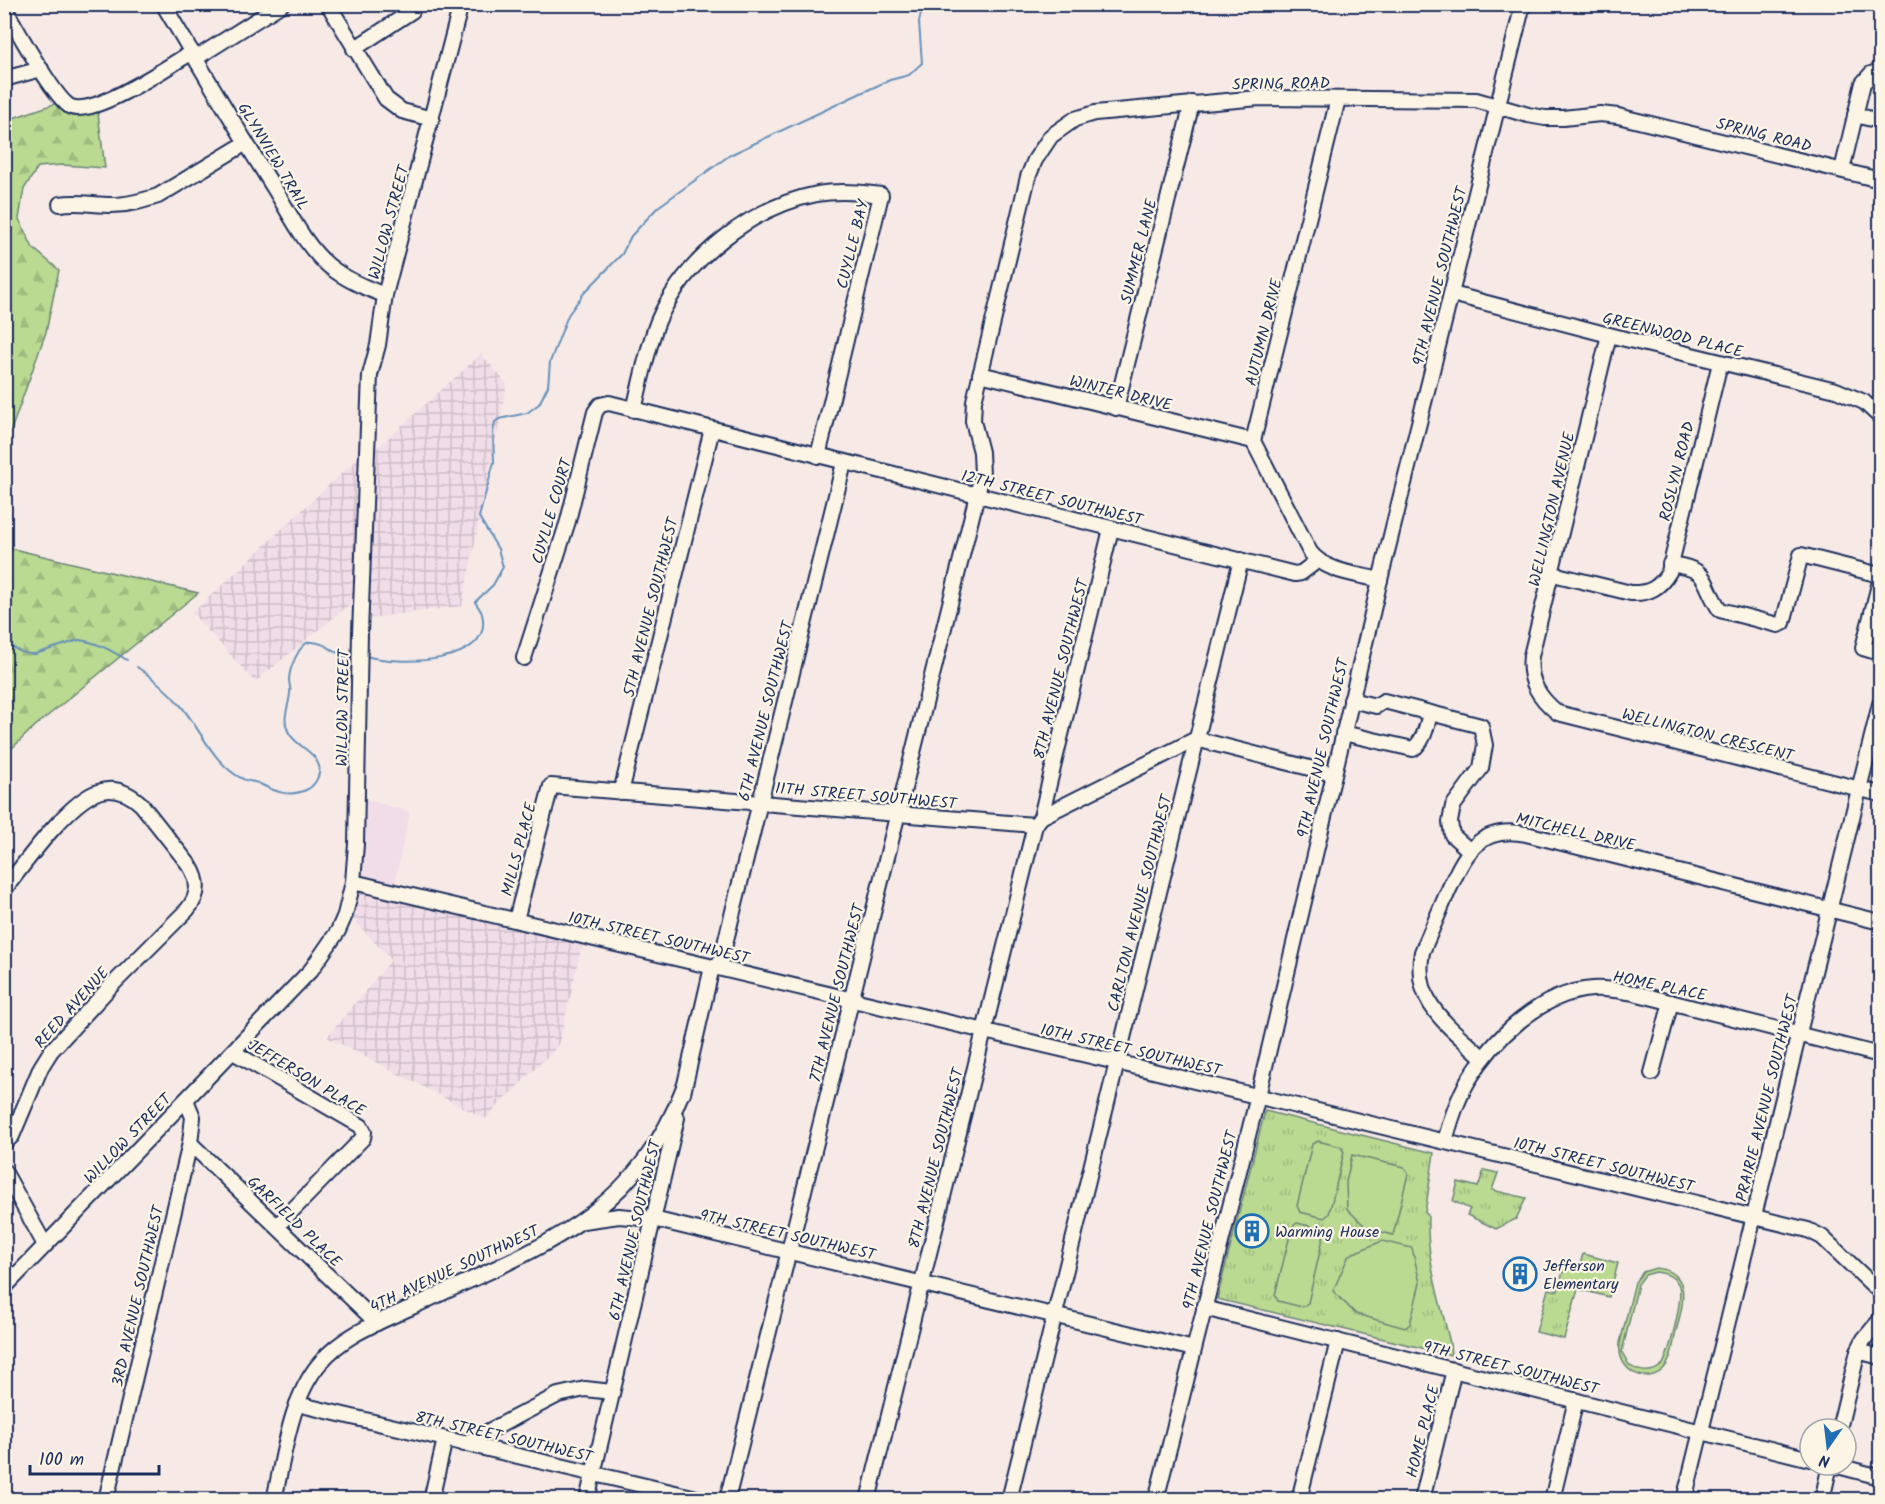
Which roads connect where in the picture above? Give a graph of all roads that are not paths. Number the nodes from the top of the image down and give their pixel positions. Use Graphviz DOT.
graph roads {
  1 [pos="164,4"];
  2 [pos="282,4"];
  3 [pos="328,4"];
  4 [pos="413,4"];
  5 [pos="461,4"];
  6 [pos="1523,4"];
  7 [pos="4,7"];
  8 [pos="354,49"];
  9 [pos="194,55"];
  10 [pos="41,69"];
  11 [pos="1881,71"];
  12 [pos="4,79"];
  13 [pos="1338,99"];
  14 [pos="1192,103"];
  15 [pos="1498,106"];
  16 [pos="1856,115"];
  17 [pos="432,119"];
  18 [pos="1881,121"];
  19 [pos="246,143"];
  20 [pos="1842,170"];
  21 [pos="1881,180"];
  22 [pos="60,204"];
  23 [pos="1452,294"];
  24 [pos="386,295"];
  25 [pos="1609,335"];
  26 [pos="1720,363"];
  27 [pos="980,374"];
  28 [pos="1116,408"];
  29 [pos="634,410"];
  30 [pos="1881,417"];
  31 [pos="712,429"];
  32 [pos="1253,441"];
  33 [pos="818,456"];
  34 [pos="844,463"];
  35 [pos="977,494"];
  36 [pos="1111,529"];
  37 [pos="1241,560"];
  38 [pos="1317,561"];
  39 [pos="1670,564"];
  40 [pos="1553,574"];
  41 [pos="1881,575"];
  42 [pos="1380,580"];
  43 [pos="1881,581"];
  44 [pos="1881,652"];
  45 [pos="524,658"];
  46 [pos="1536,690"];
  47 [pos="1351,700"];
  48 [pos="1881,704"];
  49 [pos="1430,713"];
  50 [pos="1342,733"];
  51 [pos="1196,739"];
  52 [pos="1333,774"];
  53 [pos="551,786"];
  54 [pos="1860,789"];
  55 [pos="621,792"];
  56 [pos="1881,794"];
  57 [pos="759,803"];
  58 [pos="898,813"];
  59 [pos="1038,821"];
  60 [pos="1470,851"];
  61 [pos="353,882"];
  62 [pos="4,890"];
  63 [pos="1830,910"];
  64 [pos="516,920"];
  65 [pos="1881,922"];
  66 [pos="715,968"];
  67 [pos="851,999"];
  68 [pos="1671,1002"];
  69 [pos="984,1031"];
  70 [pos="1799,1034"];
  71 [pos="233,1052"];
  72 [pos="1881,1055"];
  73 [pos="1484,1058"];
  74 [pos="1116,1062"];
  75 [pos="1652,1074"];
  76 [pos="684,1087"];
  77 [pos="1258,1096"];
  78 [pos="186,1101"];
  79 [pos="1445,1141"];
  80 [pos="4,1143"];
  81 [pos="190,1143"];
  82 [pos="4,1171"];
  83 [pos="1753,1218"];
  84 [pos="653,1219"];
  85 [pos="583,1221"];
  86 [pos="277,1227"];
  87 [pos="45,1245"];
  88 [pos="788,1251"];
  89 [pos="921,1283"];
  90 [pos="4,1288"];
  91 [pos="1881,1292"];
  92 [pos="1204,1308"];
  93 [pos="1054,1315"];
  94 [pos="1881,1320"];
  95 [pos="377,1323"];
  96 [pos="1338,1341"];
  97 [pos="1194,1349"];
  98 [pos="1858,1351"];
  99 [pos="1881,1357"];
  100 [pos="1454,1370"];
  101 [pos="612,1392"];
  102 [pos="1576,1400"];
  103 [pos="297,1404"];
  104 [pos="1842,1417"];
  105 [pos="1701,1432"];
  106 [pos="445,1439"];
  107 [pos="464,1444"];
  108 [pos="1798,1456"];
  109 [pos="1858,1471"];
  110 [pos="593,1473"];
  111 [pos="1829,1477"];
  112 [pos="1881,1477"];
  113 [pos="106,1500"];
  114 [pos="274,1500"];
  115 [pos="431,1500"];
  116 [pos="587,1500"];
  117 [pos="705,1500"];
  118 [pos="727,1500"];
  119 [pos="868,1500"];
  120 [pos="1009,1500"];
  121 [pos="1156,1500"];
  122 [pos="1299,1500"];
  123 [pos="1422,1500"];
  124 [pos="1552,1500"];
  125 [pos="1684,1500"];
  126 [pos="1822,1500"];
  1 -- 9 [label="street, GLYNVIEW TRAIL"];
  2 -- 9 [label="street"];
  3 -- 8 [label="street"];
  4 -- 8 [label="street"];
  5 -- 17 [label="street, WILLOW STREET"];
  6 -- 15 [label="street, 9TH AVENUE SOUTHWEST"];
  7 -- 10 [label="street"];
  8 -- 17 [label="street"];
  9 -- 10 [label="street"];
  9 -- 19 [label="street, GLYNVIEW TRAIL"];
  10 -- 12 [label="street"];
  11 -- 16 [label="street"];
  13 -- 14 [label="street, SPRING ROAD"];
  13 -- 15 [label="street, SPRING ROAD"];
  13 -- 32 [label="street, AUTUMN DRIVE"];
  14 -- 27 [label="street, SPRING ROAD"];
  14 -- 28 [label="street, SUMMER LANE"];
  15 -- 20 [label="street, SPRING ROAD"];
  15 -- 23 [label="street, 9TH AVENUE SOUTHWEST"];
  16 -- 18 [label="street"];
  16 -- 20 [label="street"];
  17 -- 24 [label="street, WILLOW STREET"];
  19 -- 22 [label="street"];
  19 -- 24 [label="street, GLYNVIEW TRAIL"];
  20 -- 21 [label="street, SPRING ROAD"];
  23 -- 25 [label="street, GREENWOOD PLACE"];
  23 -- 42 [label="street, 9TH AVENUE SOUTHWEST"];
  24 -- 61 [label="street, WILLOW STREET"];
  25 -- 26 [label="street, GREENWOOD PLACE"];
  25 -- 40 [label="street, WELLINGTON AVENUE"];
  26 -- 30 [label="street, GREENWOOD PLACE"];
  26 -- 39 [label="street, ROSLYN ROAD"];
  27 -- 28 [label="street, WINTER DRIVE"];
  27 -- 35 [label="street, SPRING ROAD"];
  28 -- 32 [label="street, WINTER DRIVE"];
  29 -- 31 [label="street"];
  29 -- 33 [label="street, CUYLLE BAY"];
  29 -- 45 [label="street, CUYLLE COURT"];
  31 -- 33 [label="street, 12TH STREET SOUTHWEST"];
  31 -- 55 [label="street, 5TH AVENUE SOUTHWEST"];
  32 -- 38 [label="street"];
  33 -- 34 [label="street, 12TH STREET SOUTHWEST"];
  34 -- 35 [label="street, 12TH STREET SOUTHWEST"];
  34 -- 57 [label="street, 6TH AVENUE SOUTHWEST"];
  35 -- 36 [label="street, 12TH STREET SOUTHWEST"];
  35 -- 58 [label="street, 7TH AVENUE SOUTHWEST"];
  36 -- 37 [label="street, 12TH STREET SOUTHWEST"];
  36 -- 59 [label="street, 8TH AVENUE SOUTHWEST"];
  37 -- 38 [label="street, 12TH STREET SOUTHWEST"];
  37 -- 51 [label="street, CARLTON AVENUE SOUTHWEST"];
  38 -- 42 [label="street"];
  39 -- 40 [label="street, ROSLYN ROAD"];
  39 -- 41 [label="street"];
  40 -- 46 [label="street, WELLINGTON AVENUE"];
  42 -- 47 [label="street, 9TH AVENUE SOUTHWEST"];
  43 -- 44 [label="street"];
  46 -- 54 [label="street, WELLINGTON CRESCENT"];
  47 -- 49 [label="street"];
  47 -- 50 [label="street, 9TH AVENUE SOUTHWEST"];
  48 -- 54 [label="street, PRAIRIE AVENUE SOUTHWEST"];
  49 -- 50 [label="street"];
  49 -- 60 [label="street"];
  50 -- 52 [label="street, 9TH AVENUE SOUTHWEST"];
  51 -- 52 [label="street"];
  51 -- 59 [label="street"];
  51 -- 74 [label="street, CARLTON AVENUE SOUTHWEST"];
  52 -- 77 [label="street, 9TH AVENUE SOUTHWEST"];
  53 -- 55 [label="street, 11TH STREET SOUTHWEST"];
  53 -- 64 [label="street, MILLS PLACE"];
  54 -- 56 [label="street, WELLINGTON CRESCENT"];
  54 -- 63 [label="street, PRAIRIE AVENUE SOUTHWEST"];
  55 -- 57 [label="street, 11TH STREET SOUTHWEST"];
  57 -- 58 [label="street, 11TH STREET SOUTHWEST"];
  57 -- 66 [label="street, 6TH AVENUE SOUTHWEST"];
  58 -- 59 [label="street, 11TH STREET SOUTHWEST"];
  58 -- 67 [label="street, 7TH AVENUE SOUTHWEST"];
  59 -- 69 [label="street, 8TH AVENUE SOUTHWEST"];
  60 -- 63 [label="street, MITCHELL DRIVE"];
  60 -- 73 [label="street, MITCHELL DRIVE"];
  61 -- 64 [label="street, 10TH STREET SOUTHWEST"];
  61 -- 71 [label="street, WILLOW STREET"];
  62 -- 80 [label="street, REED AVENUE"];
  63 -- 65 [label="street, MITCHELL DRIVE"];
  63 -- 70 [label="street, PRAIRIE AVENUE SOUTHWEST"];
  64 -- 66 [label="street, 10TH STREET SOUTHWEST"];
  66 -- 67 [label="street, 10TH STREET SOUTHWEST"];
  66 -- 76 [label="street, 6TH AVENUE SOUTHWEST"];
  67 -- 69 [label="street, 10TH STREET SOUTHWEST"];
  67 -- 88 [label="street, 7TH AVENUE SOUTHWEST"];
  68 -- 70 [label="street, HOME PLACE"];
  68 -- 73 [label="street, HOME PLACE"];
  68 -- 75 [label="street"];
  69 -- 74 [label="street, 10TH STREET SOUTHWEST"];
  69 -- 89 [label="street, 8TH AVENUE SOUTHWEST"];
  70 -- 72 [label="street, HOME PLACE"];
  70 -- 83 [label="street, PRAIRIE AVENUE SOUTHWEST"];
  71 -- 78 [label="street, WILLOW STREET"];
  71 -- 86 [label="street, JEFFERSON PLACE"];
  73 -- 79 [label="street, HOME PLACE"];
  74 -- 77 [label="street, 10TH STREET SOUTHWEST"];
  74 -- 93 [label="street, CARLTON AVENUE SOUTHWEST"];
  76 -- 84 [label="street, 6TH AVENUE SOUTHWEST"];
  76 -- 85 [label="street, 4TH AVENUE SOUTHWEST"];
  77 -- 79 [label="street, 10TH STREET SOUTHWEST"];
  77 -- 92 [label="street, 9TH AVENUE SOUTHWEST"];
  78 -- 81 [label="street, 3RD AVENUE SOUTHWEST"];
  78 -- 87 [label="street, WILLOW STREET"];
  79 -- 83 [label="street, 10TH STREET SOUTHWEST"];
  81 -- 86 [label="street, GARFIELD PLACE"];
  81 -- 113 [label="street, 3RD AVENUE SOUTHWEST"];
  82 -- 87 [label="street"];
  83 -- 91 [label="street, 10TH STREET SOUTHWEST"];
  83 -- 105 [label="street, PRAIRIE AVENUE SOUTHWEST"];
  84 -- 85 [label="street, 9TH STREET SOUTHWEST"];
  84 -- 88 [label="street, 9TH STREET SOUTHWEST"];
  84 -- 101 [label="street, 6TH AVENUE SOUTHWEST"];
  85 -- 95 [label="street, 4TH AVENUE SOUTHWEST"];
  86 -- 95 [label="street, GARFIELD PLACE"];
  87 -- 90 [label="street, WILLOW STREET"];
  88 -- 89 [label="street, 9TH STREET SOUTHWEST"];
  88 -- 118 [label="street, 7TH AVENUE SOUTHWEST"];
  89 -- 93 [label="street, 9TH STREET SOUTHWEST"];
  89 -- 119 [label="street, 8TH AVENUE SOUTHWEST"];
  92 -- 96 [label="street, 9TH STREET SOUTHWEST"];
  92 -- 97 [label="street, 9TH AVENUE SOUTHWEST"];
  93 -- 97 [label="street, 9TH STREET SOUTHWEST"];
  93 -- 120 [label="street, CARLTON AVENUE SOUTHWEST"];
  94 -- 98 [label="street"];
  95 -- 103 [label="street, 4TH AVENUE SOUTHWEST"];
  96 -- 100 [label="street, 9TH STREET SOUTHWEST"];
  96 -- 122 [label="street"];
  97 -- 121 [label="street, 9TH AVENUE SOUTHWEST"];
  98 -- 99 [label="street"];
  98 -- 104 [label="street"];
  100 -- 102 [label="street, 9TH STREET SOUTHWEST"];
  100 -- 123 [label="street, HOME PLACE"];
  101 -- 107 [label="street"];
  101 -- 110 [label="street, 6TH AVENUE SOUTHWEST"];
  102 -- 105 [label="street, 9TH STREET SOUTHWEST"];
  102 -- 124 [label="street"];
  103 -- 106 [label="street, 8TH STREET SOUTHWEST"];
  103 -- 114 [label="street, 4TH AVENUE SOUTHWEST"];
  105 -- 108 [label="street, 9TH STREET SOUTHWEST"];
  105 -- 125 [label="street, PRAIRIE AVENUE SOUTHWEST"];
  106 -- 107 [label="street, 8TH STREET SOUTHWEST"];
  106 -- 115 [label="street"];
  107 -- 110 [label="street, 8TH STREET SOUTHWEST"];
  109 -- 112 [label="street"];
  110 -- 116 [label="street, 6TH AVENUE SOUTHWEST"];
  110 -- 117 [label="street, 8TH STREET SOUTHWEST"];
  111 -- 126 [label="street"];
}
